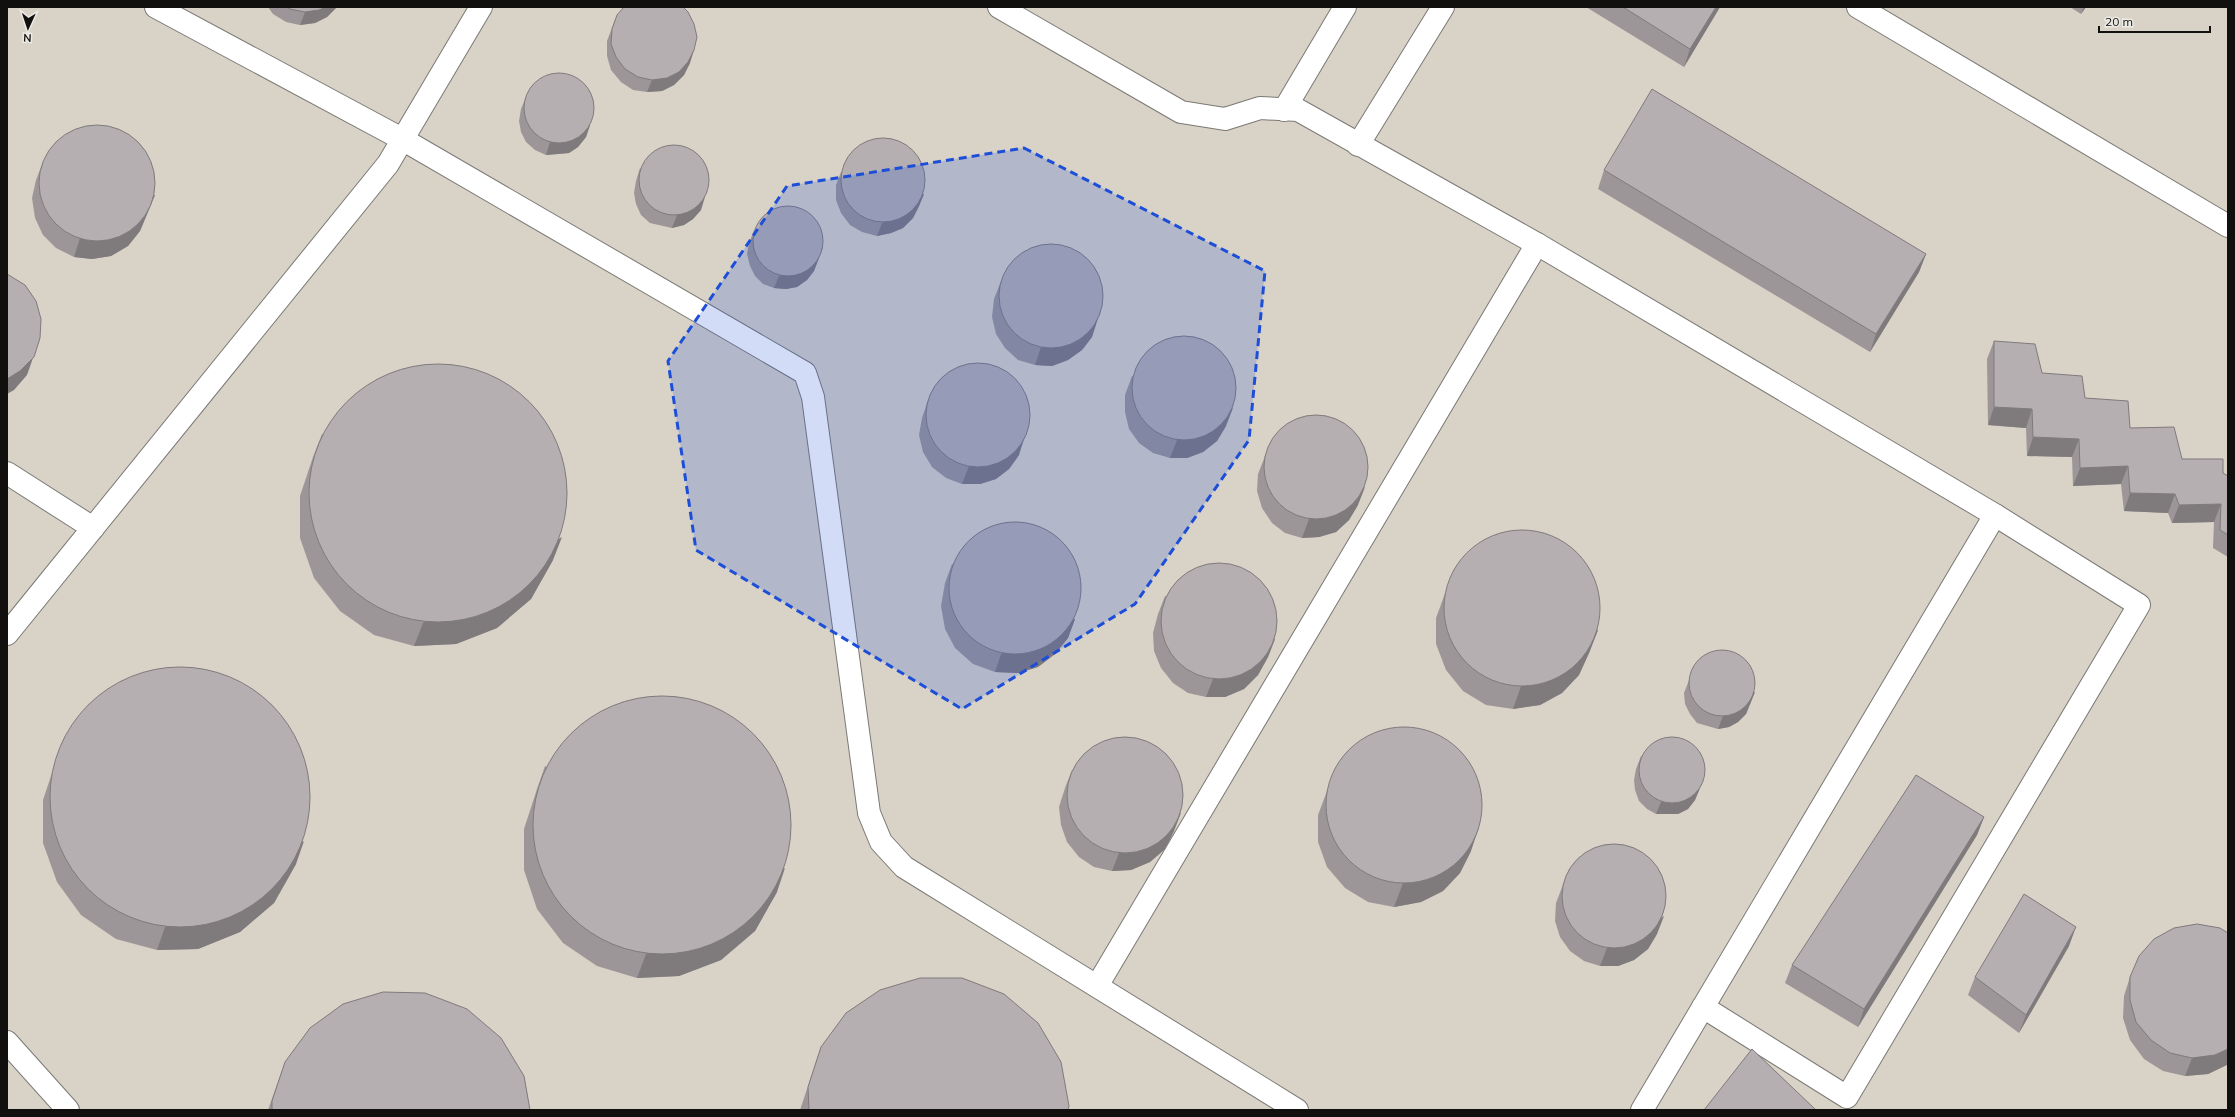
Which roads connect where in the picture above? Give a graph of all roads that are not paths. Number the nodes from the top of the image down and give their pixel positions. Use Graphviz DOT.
graph roads {
  1 [pos="156,7"];
  2 [pos="481,7"];
  3 [pos="999,7"];
  4 [pos="1345,7"];
  5 [pos="1443,7"];
  6 [pos="1858,7"];
  7 [pos="1284,110"];
  8 [pos="402,139"];
  9 [pos="1358,144"];
  10 [pos="2228,226"];
  11 [pos="1537,244"];
  12 [pos="7,473"];
  13 [pos="1995,515"];
  14 [pos="93,528"];
  15 [pos="7,634"];
  16 [pos="1098,986"];
  17 [pos="1703,1007"];
  18 [pos="7,1042"];
  19 [pos="68,1110"];
  20 [pos="1297,1110"];
  21 [pos="1642,1110"];
  1 -- 8 [label="lane"];
  2 -- 8 [label="lane"];
  3 -- 7 [label="lane"];
  4 -- 7 [label="lane"];
  5 -- 9 [label="lane"];
  6 -- 10 [label="lane"];
  7 -- 9 [label="lane"];
  8 -- 14 [label="lane"];
  8 -- 16 [label="lane"];
  9 -- 11 [label="lane"];
  11 -- 13 [label="lane"];
  11 -- 16 [label="lane"];
  12 -- 14 [label="lane"];
  13 -- 17 [label="lane"];
  13 -- 17 [label="lane"];
  14 -- 15 [label="lane"];
  16 -- 20 [label="lane"];
  17 -- 21 [label="lane"];
  18 -- 19 [label="lane"];
}
